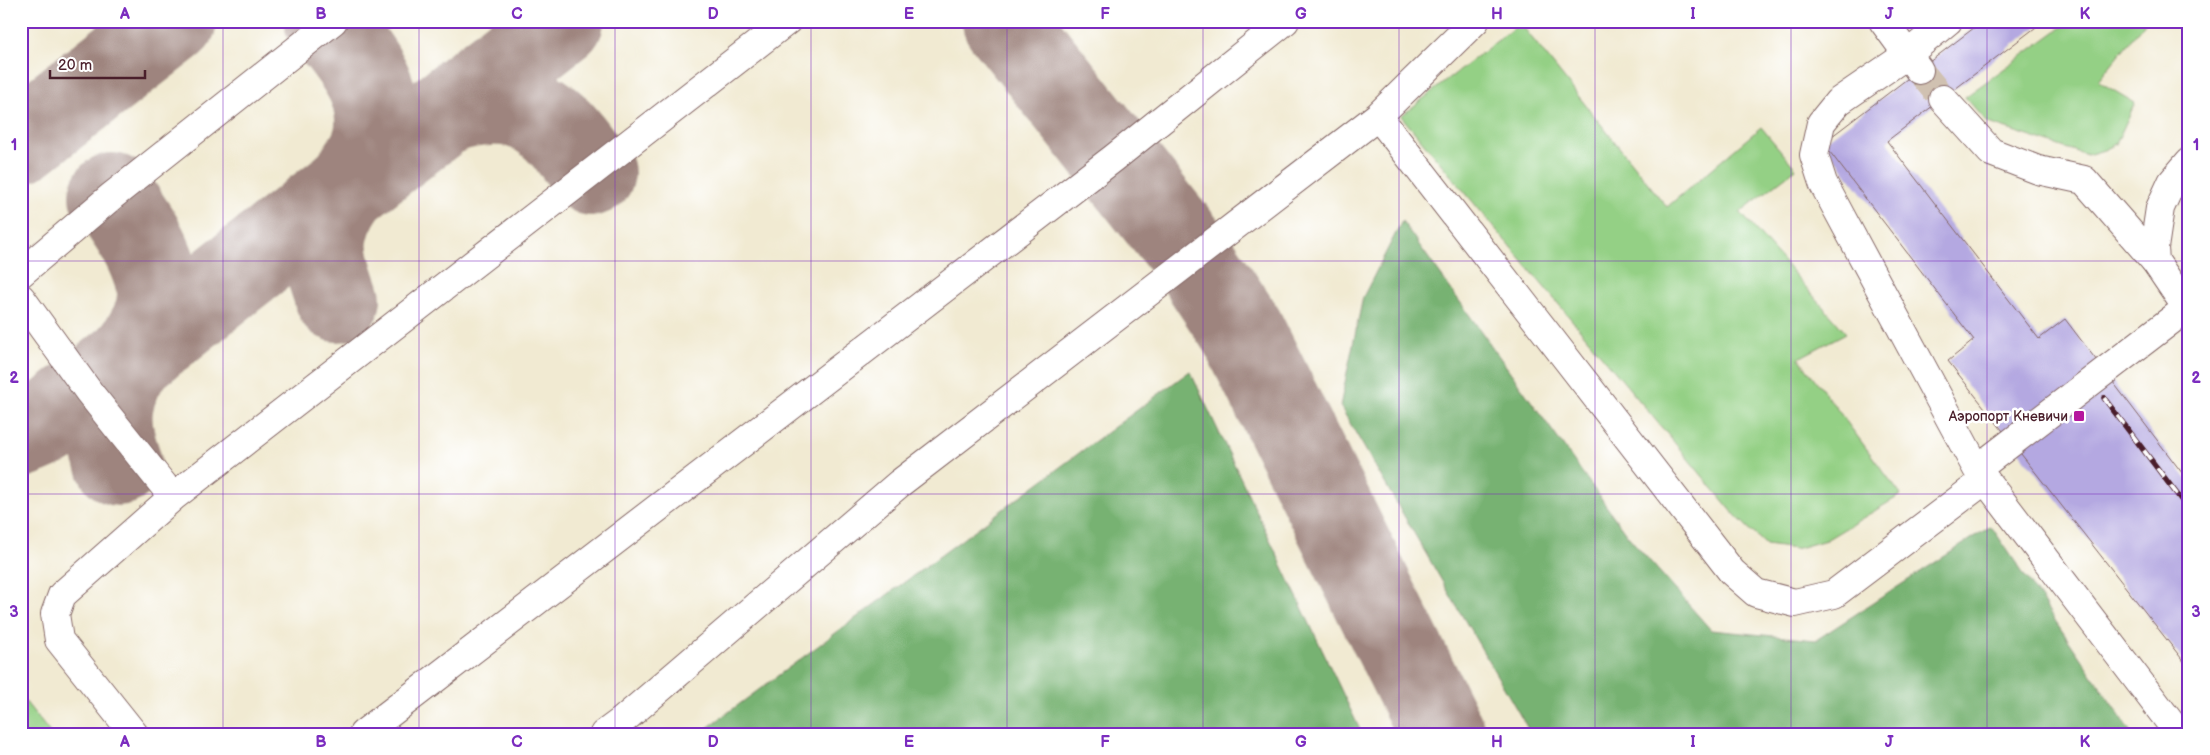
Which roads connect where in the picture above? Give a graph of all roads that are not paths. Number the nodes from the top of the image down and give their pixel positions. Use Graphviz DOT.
graph roads {
  1 [pos="333,21"];
  2 [pos="787,21"];
  3 [pos="1286,21"];
  4 [pos="1475,21"];
  5 [pos="1883,21"];
  6 [pos="1948,21"];
  7 [pos="1914,62"];
  8 [pos="1942,99"];
  9 [pos="1378,116"];
  10 [pos="2189,162"];
  11 [pos="2155,261"];
  12 [pos="21,273"];
  13 [pos="21,298"];
  14 [pos="2188,310"];
  15 [pos="1981,474"];
  16 [pos="173,497"];
  17 [pos="134,734"];
  18 [pos="362,734"];
  19 [pos="604,734"];
  20 [pos="2179,734"];
  1 -- 12 [label="main road"];
  2 -- 16 [label="main road"];
  3 -- 18 [label="main road"];
  4 -- 9 [label="main road"];
  5 -- 7 [label="main road"];
  6 -- 7 [label="main road"];
  7 -- 15 [label="main road"];
  8 -- 11 [label="main road"];
  9 -- 15 [label="main road"];
  9 -- 19 [label="main road"];
  10 -- 11 [label="main road"];
  11 -- 14 [label="main road"];
  13 -- 16 [label="main road"];
  14 -- 15 [label="main road"];
  15 -- 20 [label="main road"];
  16 -- 17 [label="main road"];
}
